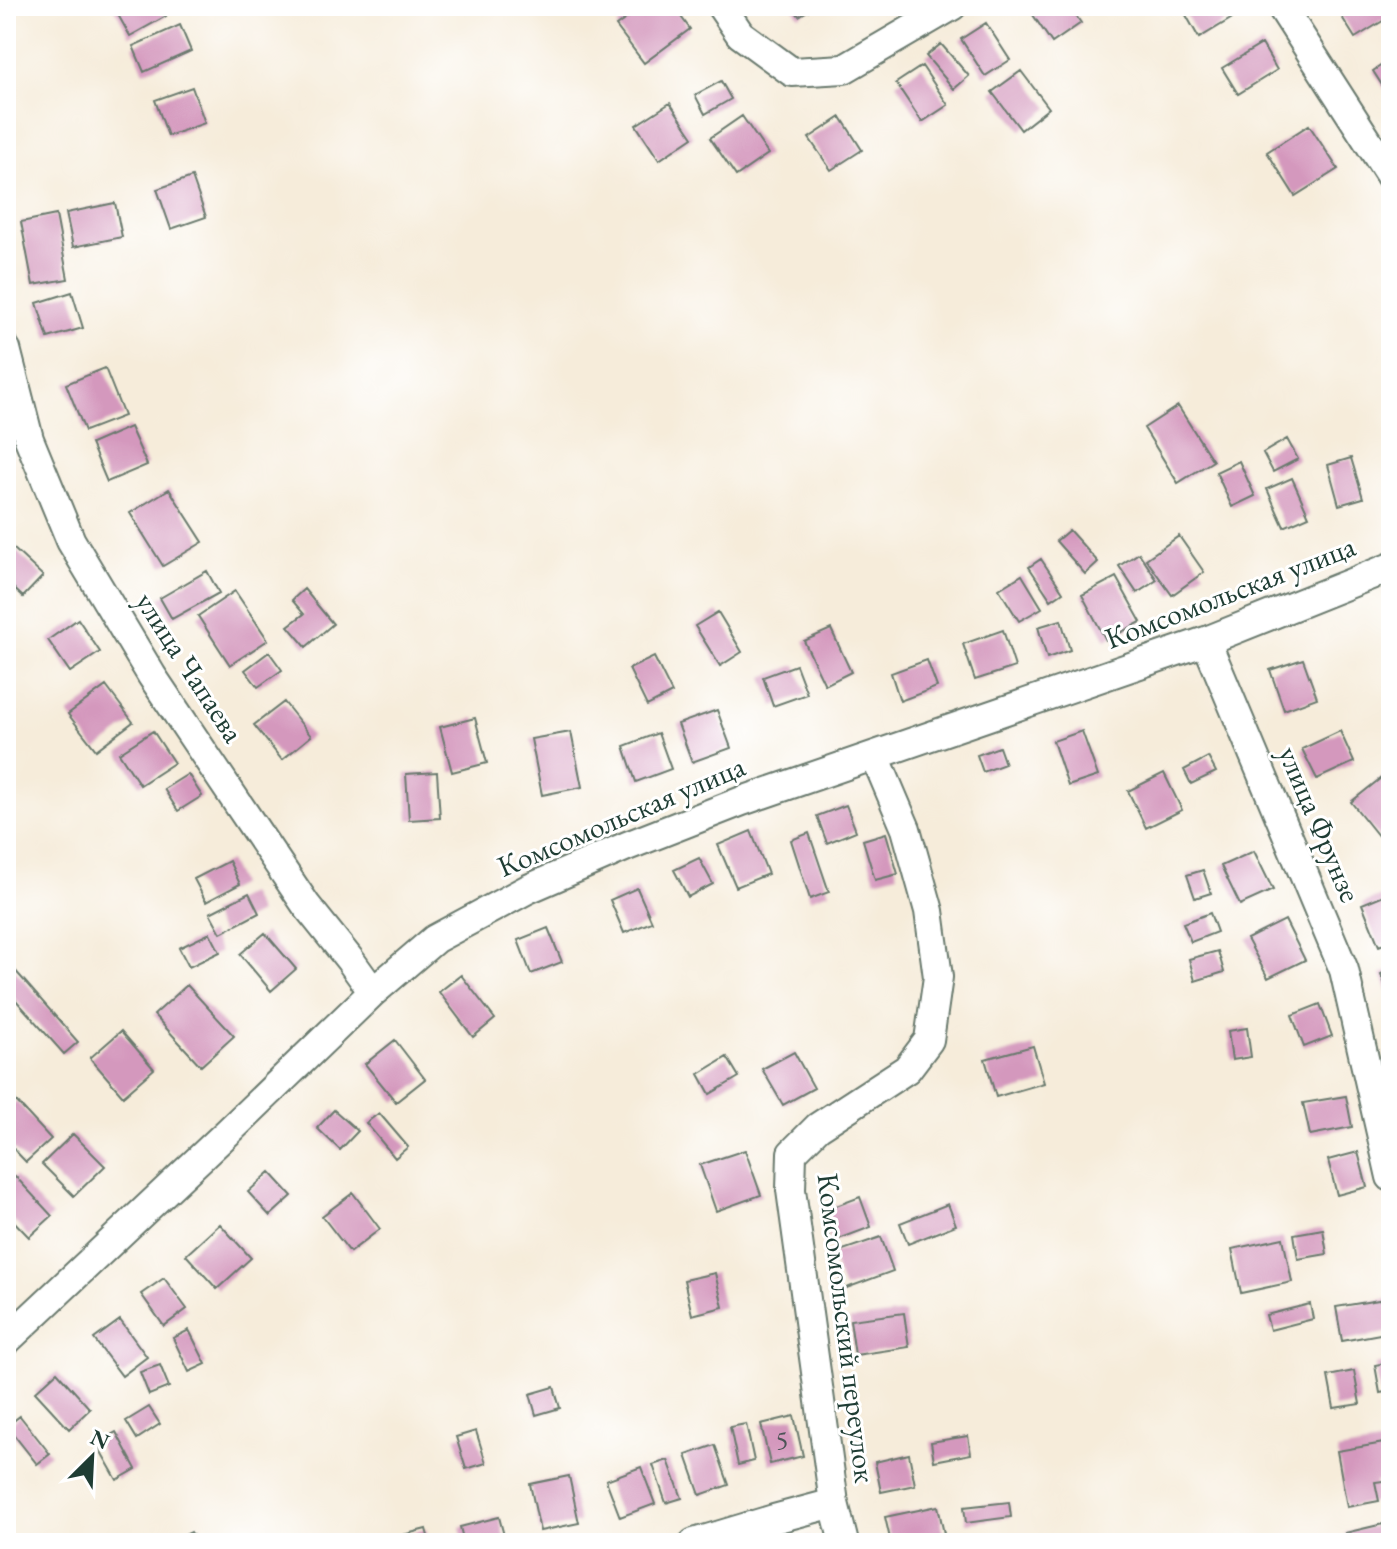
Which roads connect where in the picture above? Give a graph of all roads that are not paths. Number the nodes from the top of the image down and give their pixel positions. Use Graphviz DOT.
graph roads {
  1 [pos="721,6"];
  2 [pos="952,6"];
  3 [pos="1281,6"];
  4 [pos="1391,177"];
  5 [pos="6,349"];
  6 [pos="1391,567"];
  7 [pos="1206,641"];
  8 [pos="875,756"];
  9 [pos="373,992"];
  10 [pos="1391,1177"];
  11 [pos="6,1341"];
  12 [pos="834,1503"];
  13 [pos="694,1543"];
  14 [pos="844,1543"];
  1 -- 2 [label="street"];
  3 -- 4 [label="street"];
  5 -- 9 [label="street, улица Чапаева"];
  6 -- 7 [label="street, Комсомольская улица"];
  7 -- 8 [label="street, Комсомольская улица"];
  7 -- 10 [label="street, улица Фрунзе"];
  8 -- 9 [label="street, Комсомольская улица"];
  8 -- 12 [label="street, Комсомольский переулок"];
  9 -- 11 [label="street, Комсомольская улица"];
  12 -- 13 [label="street, Комсомольский переулок"];
  12 -- 14 [label="street"];
}
